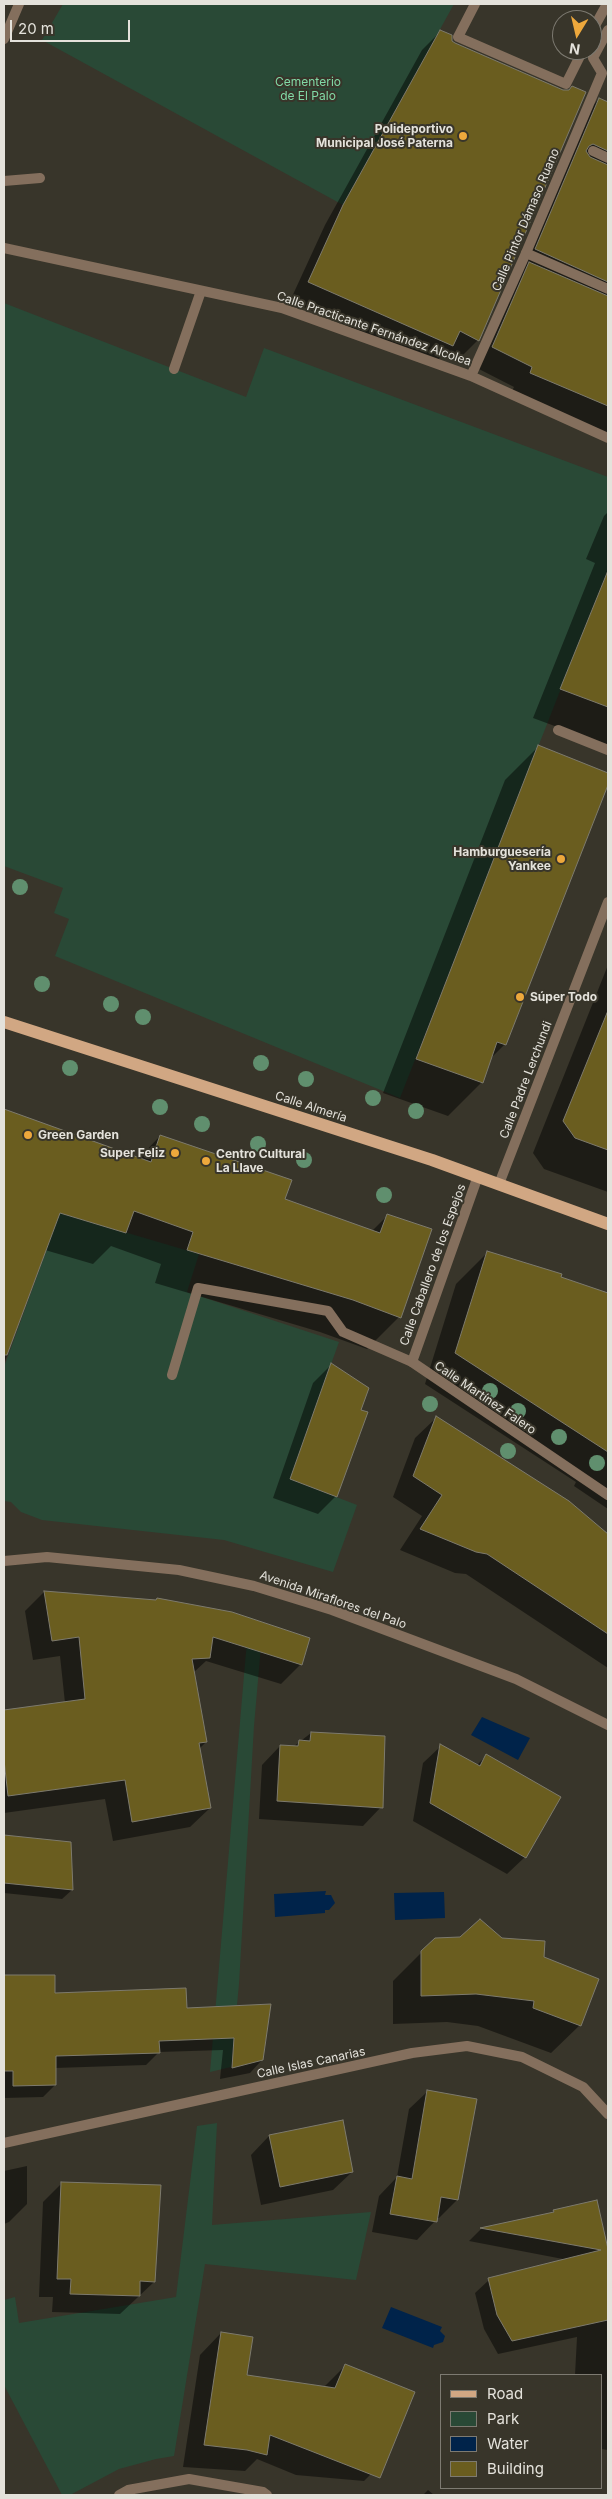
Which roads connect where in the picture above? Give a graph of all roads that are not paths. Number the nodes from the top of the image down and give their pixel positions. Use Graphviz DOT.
graph roads {
  1 [pos="19,4"];
  2 [pos="476,4"];
  3 [pos="608,30"];
  4 [pos="4,39"];
  5 [pos="578,60"];
  6 [pos="605,73"];
  7 [pos="593,151"];
  8 [pos="608,158"];
  9 [pos="40,178"];
  10 [pos="4,181"];
  11 [pos="4,248"];
  12 [pos="526,253"];
  13 [pos="608,289"];
  14 [pos="201,291"];
  15 [pos="174,369"];
  16 [pos="471,376"];
  17 [pos="608,438"];
  18 [pos="558,730"];
  19 [pos="608,750"];
  20 [pos="608,902"];
  21 [pos="4,1022"];
  22 [pos="478,1176"];
  23 [pos="500,1184"];
  24 [pos="608,1224"];
  25 [pos="412,1362"];
  26 [pos="172,1375"];
  27 [pos="608,1495"];
  28 [pos="4,1561"];
  29 [pos="608,1725"];
  30 [pos="608,2114"];
  31 [pos="4,2143"];
  32 [pos="119,2495"];
  33 [pos="267,2495"];
  1 -- 4 [label="street"];
  2 -- 5 [label="street"];
  3 -- 6 [label="street, Calle Pintor Dámaso Ruano"];
  6 -- 12 [label="street, Calle Pintor Dámaso Ruano"];
  7 -- 8 [label="street"];
  9 -- 10 [label="street"];
  11 -- 14 [label="street, Calle Practicante Fernández Alcolea"];
  12 -- 13 [label="street"];
  12 -- 16 [label="street, Calle Pintor Dámaso Ruano"];
  14 -- 15 [label="street"];
  14 -- 16 [label="street, Calle Practicante Fernández Alcolea"];
  16 -- 17 [label="street, Calle Practicante Fernández Alcolea"];
  18 -- 19 [label="street"];
  20 -- 23 [label="street, Calle Padre Lerchundi"];
  21 -- 22 [label="main road, Calle Almería"];
  22 -- 23 [label="main road, Calle Almería"];
  22 -- 25 [label="street, Calle Caballero de los Espejos"];
  23 -- 24 [label="main road, Calle Almería"];
  25 -- 26 [label="street, Calle Martínez Falero"];
  25 -- 27 [label="street, Calle Martínez Falero"];
  28 -- 29 [label="street, Avenida Miraflores del Palo"];
  30 -- 31 [label="street, Calle Islas Canarias"];
  32 -- 33 [label="street"];
}
